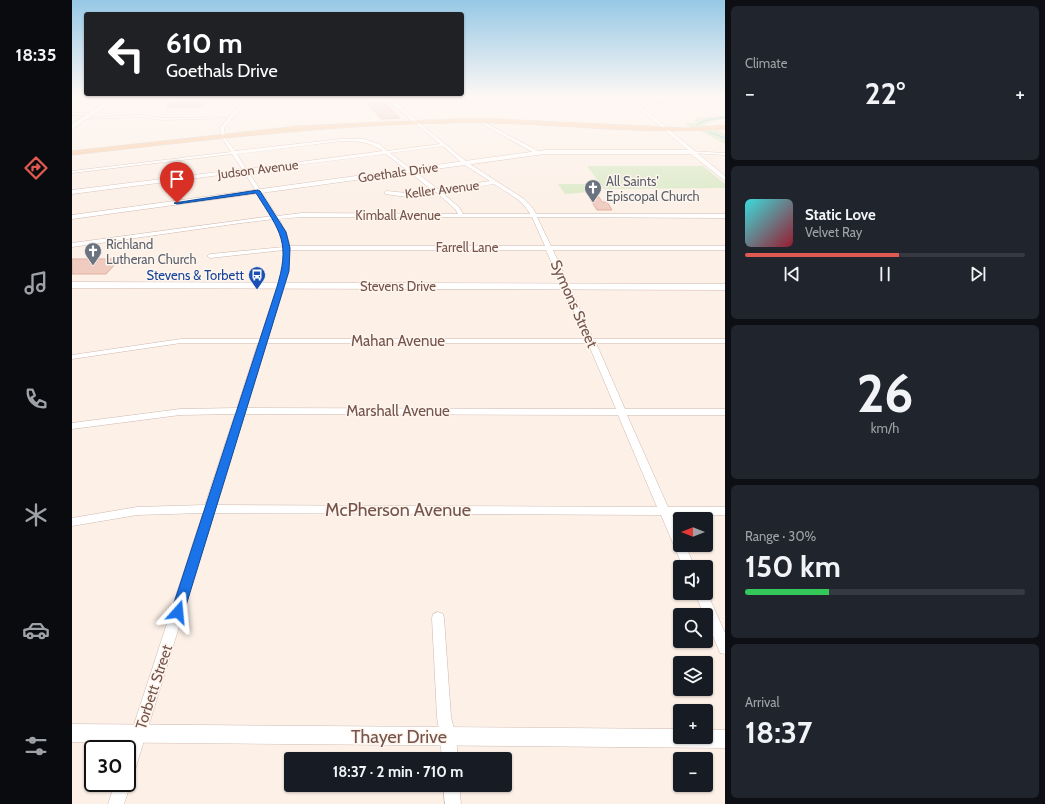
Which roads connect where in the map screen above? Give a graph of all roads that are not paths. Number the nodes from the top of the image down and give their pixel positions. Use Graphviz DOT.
graph roads {
  1 [pos="238,135"];
  2 [pos="431,135"];
  3 [pos="504,135"];
  4 [pos="671,135"];
  5 [pos="223,136"];
  6 [pos="444,145"];
  7 [pos="72,152"];
  8 [pos="234,152"];
  9 [pos="691,152"];
  10 [pos="387,153"];
  11 [pos="538,153"];
  12 [pos="725,154"];
  13 [pos="465,163"];
  14 [pos="411,170"];
  15 [pos="244,171"];
  16 [pos="72,172"];
  17 [pos="725,179"];
  18 [pos="496,182"];
  19 [pos="258,191"];
  20 [pos="438,191"];
  21 [pos="72,192"];
  22 [pos="387,193"];
  23 [pos="462,216"];
  24 [pos="534,216"];
  25 [pos="725,216"];
  26 [pos="72,217"];
  27 [pos="275,217"];
  28 [pos="72,245"];
  29 [pos="287,248"];
  30 [pos="549,248"];
  31 [pos="725,248"];
  32 [pos="210,256"];
  33 [pos="72,285"];
  34 [pos="281,286"];
  35 [pos="566,287"];
  36 [pos="725,287"];
  37 [pos="263,340"];
  38 [pos="590,341"];
  39 [pos="725,341"];
  40 [pos="72,357"];
  41 [pos="240,411"];
  42 [pos="621,412"];
  43 [pos="725,412"];
  44 [pos="72,426"];
  45 [pos="210,509"];
  46 [pos="665,511"];
  47 [pos="725,511"];
  48 [pos="72,522"];
  49 [pos="686,560"];
  50 [pos="704,600"];
  51 [pos="438,618"];
  52 [pos="725,648"];
  53 [pos="72,733"];
  54 [pos="138,734"];
  55 [pos="448,737"];
  56 [pos="725,739"];
  57 [pos="136,741"];
  58 [pos="449,752"];
  59 [pos="120,792"];
  60 [pos="451,792"];
  61 [pos="116,804"];
  62 [pos="452,804"];
  1 -- 5 [label="main road"];
  2 -- 6 [label="street, Symons Street"];
  3 -- 11 [label="street"];
  4 -- 9 [label="street"];
  5 -- 7 [label="main road"];
  5 -- 8 [label="street, Torbett Street"];
  6 -- 10 [label="street, Judson Avenue"];
  6 -- 13 [label="street, Symons Street"];
  8 -- 10 [label="street"];
  8 -- 15 [label="street, Torbett Street"];
  8 -- 16 [label="street"];
  9 -- 11 [label="street, Goethals Drive"];
  9 -- 12 [label="street, Goethals Drive"];
  9 -- 17 [label="street"];
  10 -- 14 [label="street"];
  10 -- 15 [label="street, Judson Avenue"];
  11 -- 13 [label="street, Goethals Drive"];
  13 -- 14 [label="street, Goethals Drive"];
  13 -- 18 [label="street, Symons Street"];
  14 -- 19 [label="street, Goethals Drive"];
  14 -- 20 [label="street"];
  15 -- 19 [label="street, Torbett Street"];
  15 -- 21 [label="street, Judson Avenue"];
  18 -- 20 [label="street, Keller Avenue"];
  18 -- 24 [label="street, Symons Street"];
  19 -- 26 [label="street, Goethals Drive"];
  19 -- 27 [label="street, Torbett Street"];
  20 -- 22 [label="street, Keller Avenue"];
  20 -- 23 [label="street"];
  23 -- 24 [label="street, Kimball Avenue"];
  23 -- 27 [label="street, Kimball Avenue"];
  24 -- 25 [label="street, Kimball Avenue"];
  24 -- 30 [label="street, Symons Street"];
  27 -- 28 [label="street, Kimball Avenue"];
  27 -- 29 [label="street, Torbett Street"];
  29 -- 30 [label="street, Farrell Lane"];
  29 -- 32 [label="street, Farrell Lane"];
  29 -- 34 [label="street, Torbett Street"];
  30 -- 31 [label="street, Farrell Lane"];
  30 -- 35 [label="street, Symons Street"];
  33 -- 34 [label="main road, Stevens Drive"];
  34 -- 35 [label="main road, Stevens Drive"];
  34 -- 37 [label="street, Torbett Street"];
  35 -- 36 [label="main road, Stevens Drive"];
  35 -- 38 [label="street, Symons Street"];
  37 -- 38 [label="street, Mahan Avenue"];
  37 -- 40 [label="street, Mahan Avenue"];
  37 -- 41 [label="street, Torbett Street"];
  38 -- 39 [label="street, Mahan Avenue"];
  38 -- 42 [label="street, Symons Street"];
  41 -- 42 [label="street, Marshall Avenue"];
  41 -- 44 [label="street, Marshall Avenue"];
  41 -- 45 [label="street, Torbett Street"];
  42 -- 43 [label="street, Marshall Avenue"];
  42 -- 46 [label="street, Symons Street"];
  45 -- 46 [label="street, McPherson Avenue"];
  45 -- 48 [label="street, McPherson Avenue"];
  45 -- 54 [label="street, Torbett Street"];
  46 -- 47 [label="street, McPherson Avenue"];
  46 -- 49 [label="street, Symons Street"];
  50 -- 52 [label="street"];
  51 -- 55 [label="street"];
  53 -- 54 [label="street, Thayer Drive"];
  54 -- 55 [label="street, Thayer Drive"];
  54 -- 57 [label="street, Torbett Street"];
  55 -- 56 [label="street, Thayer Drive"];
  55 -- 58 [label="street"];
  59 -- 61 [label="street"];
  60 -- 62 [label="street"];
}
